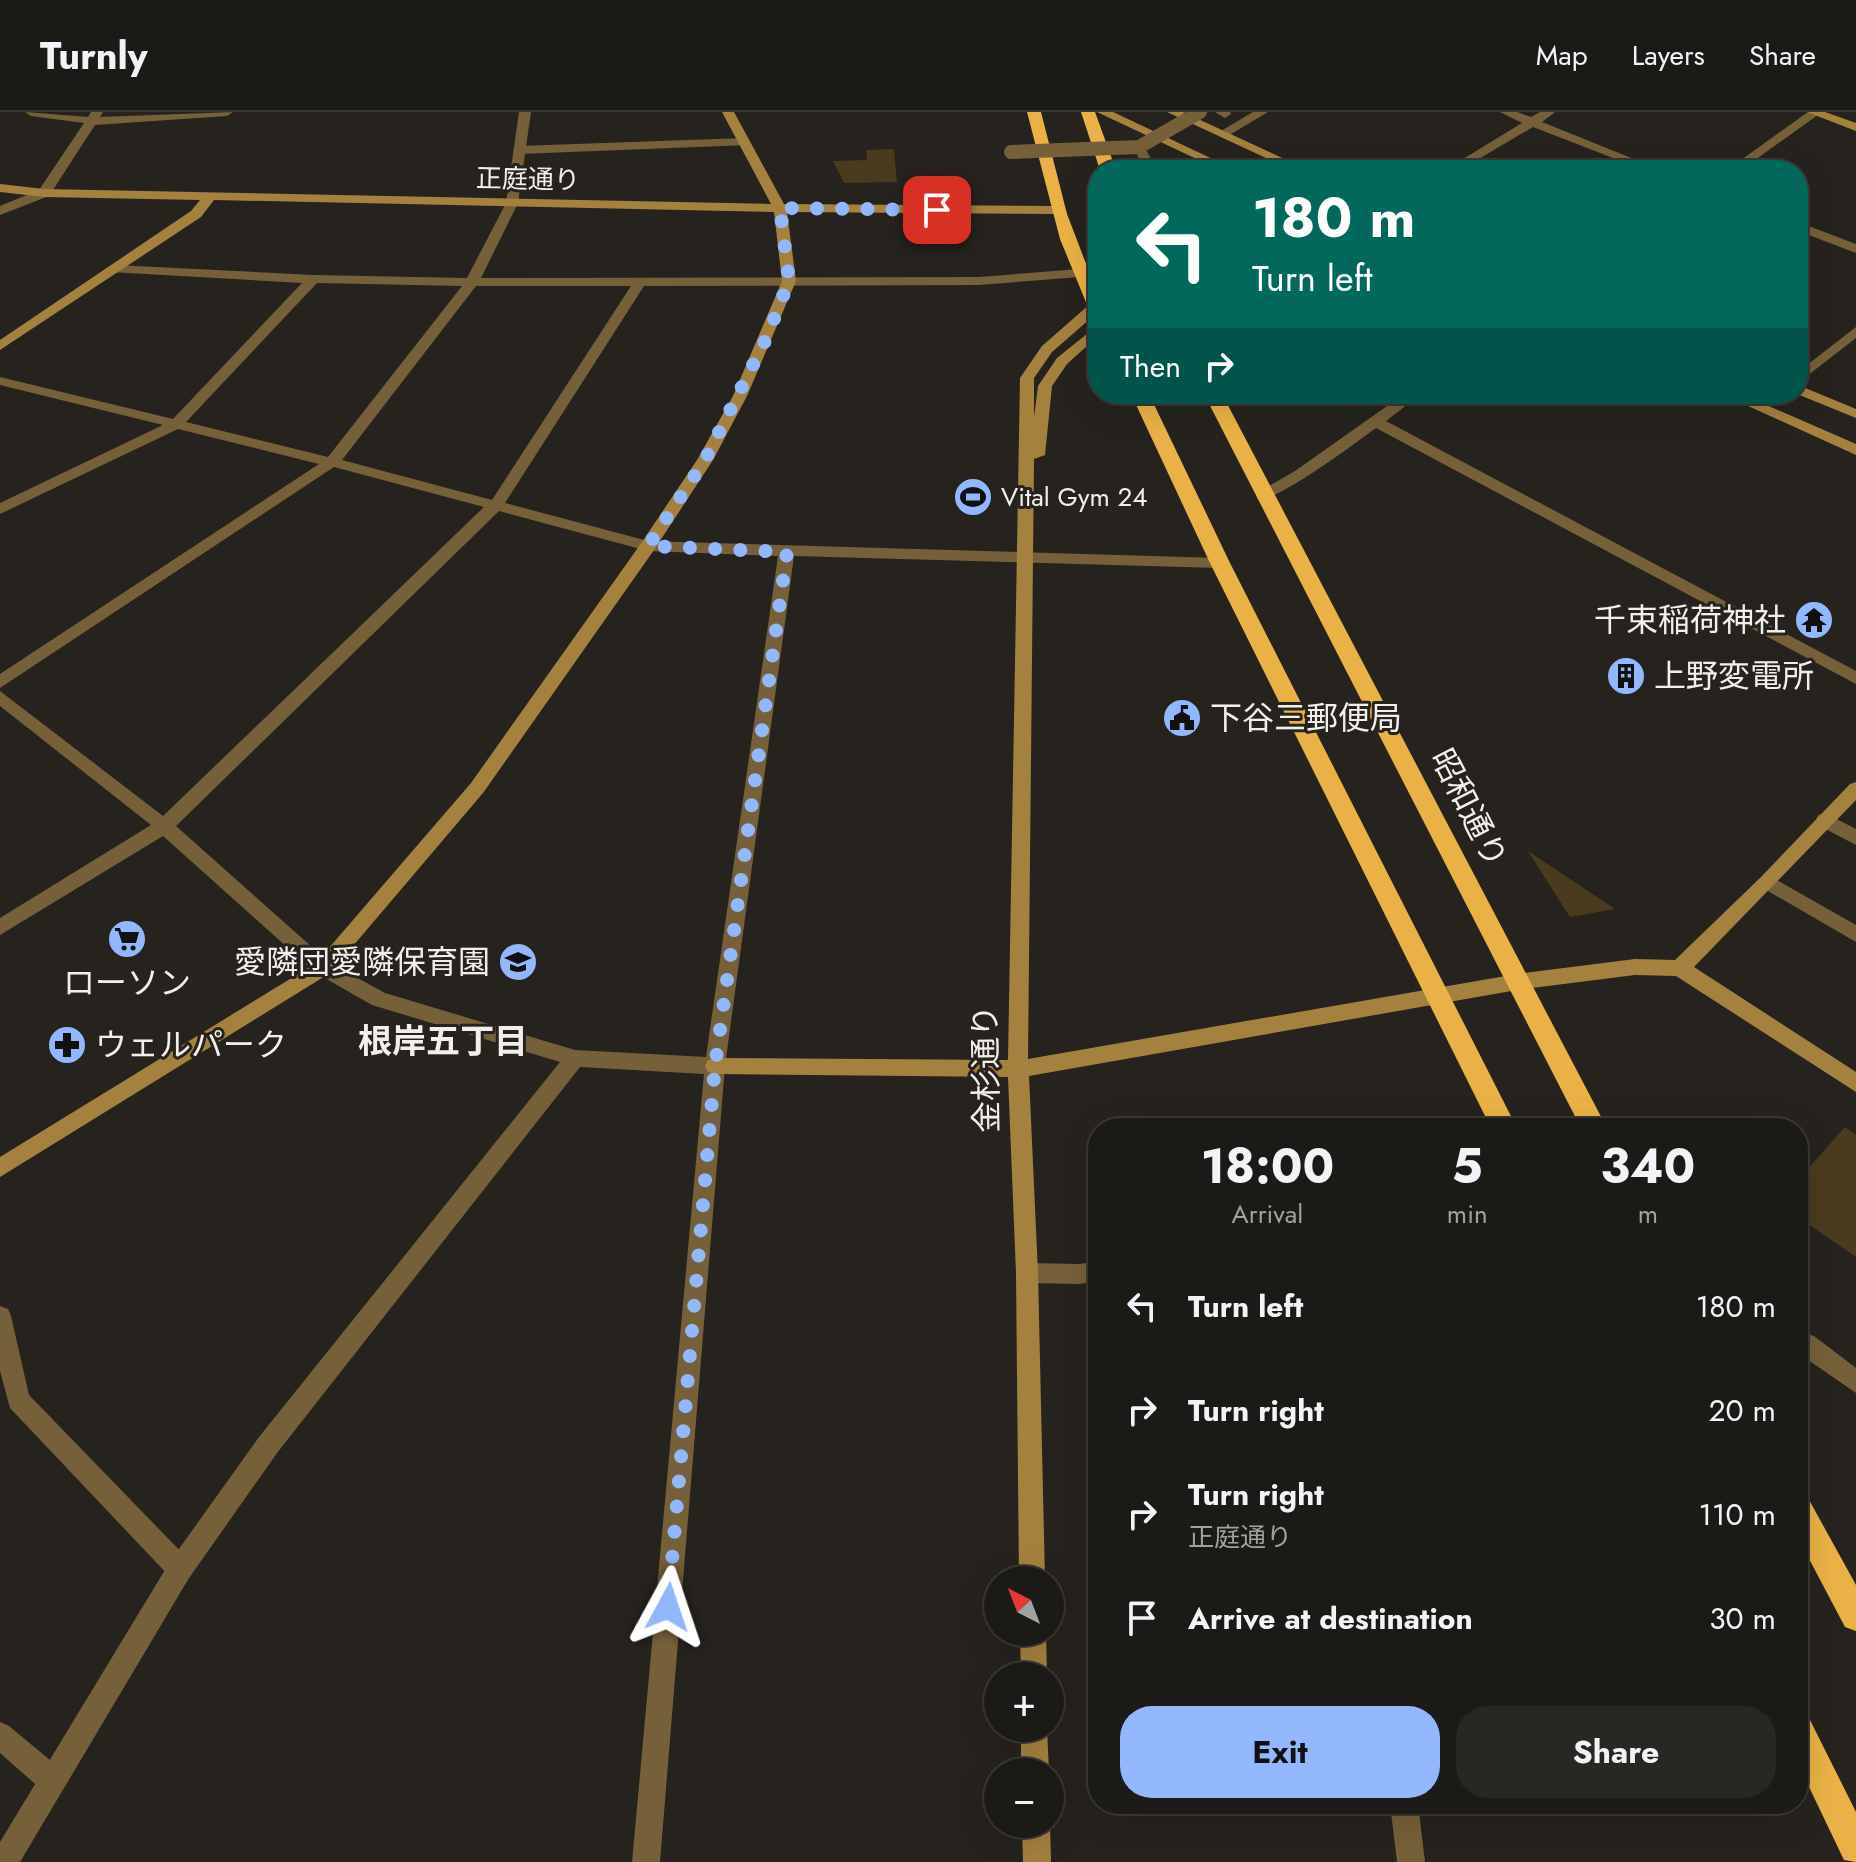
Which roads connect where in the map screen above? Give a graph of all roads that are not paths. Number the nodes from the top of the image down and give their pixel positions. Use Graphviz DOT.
graph roads {
  1 [pos="31,112"];
  2 [pos="227,112"];
  3 [pos="525,112"];
  4 [pos="728,112"];
  5 [pos="1034,112"];
  6 [pos="1088,112"];
  7 [pos="1103,112"];
  8 [pos="1173,112"];
  9 [pos="1200,112"];
  10 [pos="1262,112"];
  11 [pos="1506,112"];
  12 [pos="1549,112"];
  13 [pos="1815,112"];
  14 [pos="95,117"];
  15 [pos="1532,122"];
  16 [pos="1856,127"];
  17 [pos="1222,134"];
  18 [pos="744,142"];
  19 [pos="1139,147"];
  20 [pos="1011,148"];
  21 [pos="519,150"];
  22 [pos="1105,160"];
  23 [pos="1146,160"];
  24 [pos="1208,160"];
  25 [pos="1280,160"];
  26 [pos="1468,160"];
  27 [pos="1629,160"];
  28 [pos="1747,160"];
  29 [pos="0,188"];
  30 [pos="44,193"];
  31 [pos="211,195"];
  32 [pos="512,203"];
  33 [pos="780,208"];
  34 [pos="1056,210"];
  35 [pos="0,211"];
  36 [pos="1808,230"];
  37 [pos="1856,249"];
  38 [pos="115,269"];
  39 [pos="1079,273"];
  40 [pos="313,279"];
  41 [pos="789,281"];
  42 [pos="472,282"];
  43 [pos="640,282"];
  44 [pos="1088,292"];
  45 [pos="1088,316"];
  46 [pos="1856,331"];
  47 [pos="1088,338"];
  48 [pos="0,346"];
  49 [pos="1808,371"];
  50 [pos="0,381"];
  51 [pos="1808,393"];
  52 [pos="1145,404"];
  53 [pos="1218,404"];
  54 [pos="1400,404"];
  55 [pos="1752,404"];
  56 [pos="1856,414"];
  57 [pos="1375,421"];
  58 [pos="175,425"];
  59 [pos="1856,450"];
  60 [pos="332,462"];
  61 [pos="1263,496"];
  62 [pos="496,505"];
  63 [pos="0,509"];
  64 [pos="648,546"];
  65 [pos="787,552"];
  66 [pos="1024,558"];
  67 [pos="1220,563"];
  68 [pos="1856,678"];
  69 [pos="0,682"];
  70 [pos="0,697"];
  71 [pos="1856,789"];
  72 [pos="1825,820"];
  73 [pos="164,826"];
  74 [pos="1856,838"];
  75 [pos="1768,882"];
  76 [pos="0,928"];
  77 [pos="1856,934"];
  78 [pos="323,968"];
  79 [pos="1680,968"];
  80 [pos="1517,982"];
  81 [pos="1436,997"];
  82 [pos="575,1058"];
  83 [pos="715,1066"];
  84 [pos="1018,1069"];
  85 [pos="1856,1083"];
  86 [pos="1499,1118"];
  87 [pos="1589,1118"];
  88 [pos="0,1168"];
  89 [pos="1027,1273"];
  90 [pos="1088,1273"];
  91 [pos="0,1316"];
  92 [pos="1808,1346"];
  93 [pos="1856,1382"];
  94 [pos="1808,1527"];
  95 [pos="1032,1566"];
  96 [pos="180,1569"];
  97 [pos="1856,1616"];
  98 [pos="0,1735"];
  99 [pos="1808,1750"];
  100 [pos="52,1780"];
  101 [pos="1405,1814"];
  102 [pos="1036,1838"];
  103 [pos="1856,1848"];
  104 [pos="4,1862"];
  105 [pos="646,1862"];
  106 [pos="1037,1862"];
  107 [pos="1411,1862"];
  1 -- 14 [label="street"];
  2 -- 14 [label="street"];
  3 -- 21 [label="street"];
  4 -- 18 [label="street"];
  5 -- 34 [label="highway"];
  6 -- 22 [label="highway"];
  7 -- 24 [label="street"];
  8 -- 17 [label="street"];
  9 -- 19 [label="street, bridge"];
  10 -- 17 [label="street"];
  11 -- 15 [label="street"];
  12 -- 15 [label="street"];
  13 -- 16 [label="street"];
  13 -- 28 [label="street"];
  14 -- 30 [label="street"];
  15 -- 26 [label="street"];
  15 -- 27 [label="street"];
  17 -- 25 [label="street"];
  18 -- 21 [label="street"];
  18 -- 33 [label="street"];
  19 -- 20 [label="street, bridge"];
  19 -- 23 [label="street"];
  21 -- 32 [label="street"];
  29 -- 30 [label="street, 正庭通り"];
  30 -- 31 [label="street, 正庭通り"];
  30 -- 35 [label="street"];
  31 -- 32 [label="street, 正庭通り"];
  31 -- 38 [label="street"];
  32 -- 33 [label="street, 正庭通り"];
  32 -- 42 [label="street"];
  33 -- 34 [label="street, 正庭通り"];
  33 -- 41 [label="street"];
  34 -- 39 [label="highway"];
  36 -- 37 [label="street"];
  38 -- 40 [label="street"];
  38 -- 48 [label="street"];
  39 -- 41 [label="street"];
  39 -- 44 [label="highway"];
  40 -- 42 [label="street"];
  40 -- 58 [label="street"];
  41 -- 43 [label="street"];
  41 -- 64 [label="street"];
  42 -- 43 [label="street"];
  42 -- 60 [label="street"];
  43 -- 62 [label="street"];
  45 -- 66 [label="street, 金杉通り"];
  46 -- 49 [label="street"];
  47 -- 66 [label="street, 金杉通り"];
  50 -- 58 [label="street"];
  51 -- 56 [label="street"];
  52 -- 67 [label="highway"];
  53 -- 61 [label="highway, 昭和通り"];
  54 -- 57 [label="street"];
  55 -- 59 [label="street"];
  57 -- 61 [label="street"];
  57 -- 68 [label="street"];
  58 -- 60 [label="street"];
  58 -- 63 [label="street"];
  60 -- 62 [label="street"];
  60 -- 69 [label="street"];
  61 -- 80 [label="highway, 昭和通り"];
  62 -- 64 [label="street"];
  62 -- 73 [label="street"];
  64 -- 65 [label="street"];
  64 -- 78 [label="street"];
  65 -- 66 [label="street"];
  65 -- 83 [label="street"];
  66 -- 67 [label="street"];
  66 -- 84 [label="street, 金杉通り"];
  67 -- 81 [label="highway"];
  70 -- 73 [label="street"];
  71 -- 72 [label="street"];
  72 -- 74 [label="street"];
  72 -- 75 [label="street"];
  73 -- 76 [label="street"];
  73 -- 78 [label="street"];
  75 -- 77 [label="street"];
  75 -- 79 [label="street"];
  78 -- 82 [label="street"];
  78 -- 88 [label="street"];
  79 -- 80 [label="street"];
  79 -- 85 [label="street"];
  80 -- 81 [label="street"];
  80 -- 87 [label="highway, 昭和通り"];
  81 -- 84 [label="street"];
  81 -- 86 [label="highway"];
  82 -- 83 [label="street"];
  82 -- 96 [label="street"];
  83 -- 84 [label="street"];
  83 -- 105 [label="street"];
  84 -- 89 [label="street, 金杉通り"];
  89 -- 90 [label="street"];
  89 -- 95 [label="street, 金杉通り"];
  91 -- 96 [label="street"];
  92 -- 93 [label="street"];
  94 -- 97 [label="highway"];
  96 -- 100 [label="street"];
  98 -- 100 [label="street"];
  99 -- 103 [label="highway"];
  100 -- 104 [label="street"];
  101 -- 107 [label="street"];
  102 -- 106 [label="street"];
}
